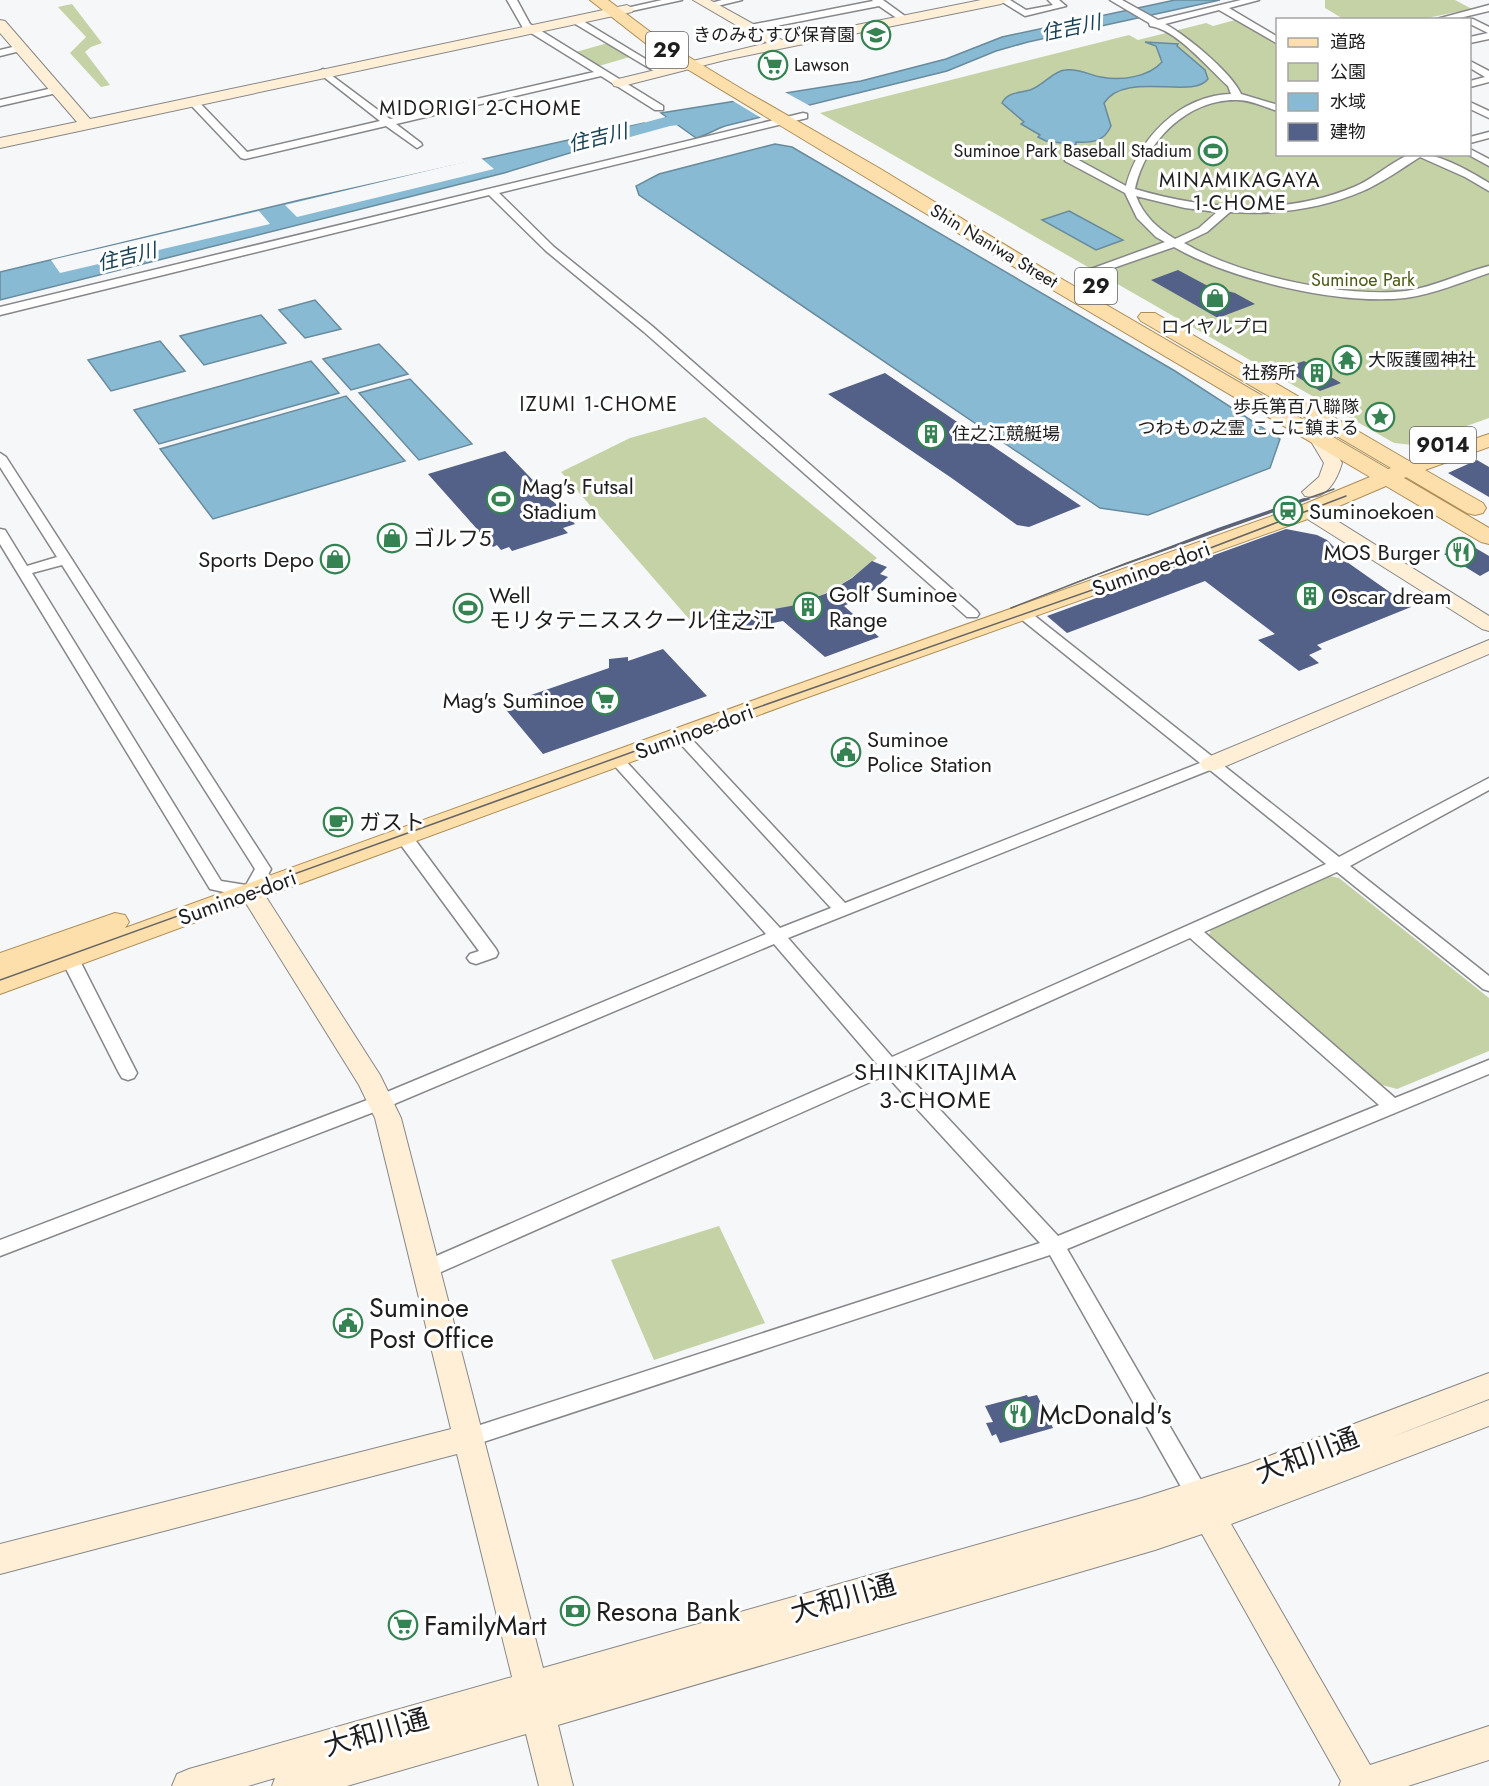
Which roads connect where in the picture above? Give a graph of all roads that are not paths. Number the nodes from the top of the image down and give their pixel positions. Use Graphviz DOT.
graph roads {
  1 [pos="512,0"];
  2 [pos="598,0"];
  3 [pos="677,0"];
  4 [pos="737,0"];
  5 [pos="1002,0"];
  6 [pos="1053,0"];
  7 [pos="1254,0"];
  8 [pos="1466,0"];
  9 [pos="878,1"];
  10 [pos="1118,2"];
  11 [pos="705,3"];
  12 [pos="618,7"];
  13 [pos="1220,7"];
  14 [pos="1486,8"];
  15 [pos="1466,18"];
  16 [pos="904,19"];
  17 [pos="575,20"];
  18 [pos="753,22"];
  19 [pos="1155,23"];
  20 [pos="1471,23"];
  21 [pos="0,24"];
  22 [pos="531,29"];
  23 [pos="1489,33"];
  24 [pos="1276,40"];
  25 [pos="1471,40"];
  26 [pos="779,44"];
  27 [pos="21,48"];
  28 [pos="0,53"];
  29 [pos="707,60"];
  30 [pos="690,64"];
  31 [pos="1471,65"];
  32 [pos="323,72"];
  33 [pos="662,72"];
  34 [pos="602,73"];
  35 [pos="1489,77"];
  36 [pos="619,83"];
  37 [pos="1471,84"];
  38 [pos="57,90"];
  39 [pos="1238,97"];
  40 [pos="192,101"];
  41 [pos="0,103"];
  42 [pos="1471,106"];
  43 [pos="1276,107"];
  44 [pos="659,108"];
  45 [pos="1489,115"];
  46 [pos="790,116"];
  47 [pos="388,123"];
  48 [pos="86,124"];
  49 [pos="1489,135"];
  50 [pos="1471,140"];
  51 [pos="0,143"];
  52 [pos="417,146"];
  53 [pos="1471,153"];
  54 [pos="1416,156"];
  55 [pos="1424,156"];
  56 [pos="1070,159"];
  57 [pos="1489,163"];
  58 [pos="1489,188"];
  59 [pos="1130,191"];
  60 [pos="492,192"];
  61 [pos="1226,210"];
  62 [pos="1174,242"];
  63 [pos="1489,269"];
  64 [pos="1092,272"];
  65 [pos="0,311"];
  66 [pos="1489,429"];
  67 [pos="1318,438"];
  68 [pos="1489,440"];
  69 [pos="0,458"];
  70 [pos="1391,470"];
  71 [pos="1310,501"];
  72 [pos="1489,516"];
  73 [pos="0,533"];
  74 [pos="1489,537"];
  75 [pos="66,559"];
  76 [pos="24,572"];
  77 [pos="1021,612"];
  78 [pos="972,614"];
  79 [pos="1489,625"];
  80 [pos="1489,646"];
  81 [pos="681,736"];
  82 [pos="617,760"];
  83 [pos="1210,764"];
  84 [pos="1489,783"];
  85 [pos="405,837"];
  86 [pos="1338,865"];
  87 [pos="263,869"];
  88 [pos="216,885"];
  89 [pos="251,892"];
  90 [pos="842,910"];
  91 [pos="1191,930"];
  92 [pos="777,936"];
  93 [pos="70,958"];
  94 [pos="476,958"];
  95 [pos="0,964"];
  96 [pos="0,984"];
  97 [pos="1489,985"];
  98 [pos="890,1066"];
  99 [pos="1489,1067"];
  100 [pos="128,1073"];
  101 [pos="381,1102"];
  102 [pos="1394,1107"];
  103 [pos="1055,1246"];
  104 [pos="0,1248"];
  105 [pos="425,1270"];
  106 [pos="1489,1386"];
  107 [pos="1489,1413"];
  108 [pos="468,1438"];
  109 [pos="1204,1506"];
  110 [pos="0,1559"];
  111 [pos="534,1701"];
  112 [pos="1489,1743"];
  113 [pos="1361,1785"];
  114 [pos="189,1786"];
  115 [pos="289,1786"];
  116 [pos="556,1786"];
  1 -- 22 [label="street"];
  2 -- 12 [label="main road, Shin Naniwa Street / 29"];
  3 -- 12 [label="street"];
  4 -- 11 [label="street"];
  5 -- 6 [label="street"];
  5 -- 16 [label="street"];
  7 -- 13 [label="street"];
  8 -- 14 [label="street"];
  9 -- 16 [label="street"];
  9 -- 18 [label="street"];
  10 -- 19 [label="street"];
  11 -- 18 [label="street"];
  12 -- 17 [label="street"];
  12 -- 29 [label="main road, Shin Naniwa Street / 29"];
  12 -- 30 [label="main road, Shin Naniwa Street / 29"];
  13 -- 19 [label="street"];
  13 -- 24 [label="street"];
  14 -- 15 [label="street"];
  16 -- 26 [label="street"];
  17 -- 22 [label="street"];
  17 -- 33 [label="street"];
  18 -- 26 [label="street"];
  19 -- 39 [label="street"];
  20 -- 23 [label="street"];
  21 -- 27 [label="street"];
  22 -- 32 [label="street"];
  22 -- 34 [label="street"];
  23 -- 25 [label="street"];
  26 -- 29 [label="street"];
  27 -- 28 [label="street"];
  27 -- 38 [label="street"];
  29 -- 30 [label="street"];
  29 -- 46 [label="main road, Shin Naniwa Street / 29"];
  30 -- 33 [label="street"];
  30 -- 46 [label="main road, Shin Naniwa Street / 29"];
  31 -- 35 [label="street"];
  32 -- 40 [label="street"];
  32 -- 47 [label="street"];
  33 -- 36 [label="street"];
  34 -- 36 [label="street"];
  34 -- 47 [label="street"];
  35 -- 37 [label="street"];
  36 -- 44 [label="street"];
  38 -- 41 [label="street"];
  38 -- 48 [label="street"];
  39 -- 43 [label="street"];
  39 -- 59 [label="street"];
  40 -- 47 [label="street"];
  40 -- 48 [label="street"];
  42 -- 45 [label="street"];
  46 -- 60 [label="street"];
  46 -- 67 [label="main road, Shin Naniwa Street / 29"];
  46 -- 70 [label="main road, Shin Naniwa Street / 29"];
  47 -- 52 [label="street"];
  48 -- 51 [label="street"];
  49 -- 50 [label="street"];
  53 -- 57 [label="street"];
  54 -- 61 [label="street"];
  55 -- 58 [label="street"];
  56 -- 59 [label="street"];
  59 -- 61 [label="street"];
  59 -- 62 [label="street"];
  60 -- 65 [label="street"];
  60 -- 78 [label="street"];
  61 -- 62 [label="street"];
  62 -- 63 [label="street"];
  62 -- 64 [label="street"];
  66 -- 70 [label="main road, 9014"];
  67 -- 70 [label="main road, Shin Naniwa Street / 29"];
  67 -- 71 [label="street"];
  68 -- 70 [label="main road, 9014"];
  69 -- 75 [label="street"];
  70 -- 71 [label="main road, Suminoe-dori"];
  70 -- 72 [label="main road, Shin Naniwa Street / 29"];
  70 -- 74 [label="main road, Shin Naniwa Street / 29"];
  71 -- 77 [label="main road, Suminoe-dori"];
  71 -- 78 [label="main road, Suminoe-dori"];
  71 -- 79 [label="street"];
  73 -- 76 [label="street"];
  75 -- 76 [label="street"];
  75 -- 87 [label="street"];
  76 -- 88 [label="street"];
  77 -- 81 [label="main road, Suminoe-dori"];
  77 -- 83 [label="street"];
  78 -- 87 [label="main road, Suminoe-dori"];
  80 -- 83 [label="street"];
  81 -- 82 [label="main road, Suminoe-dori"];
  81 -- 90 [label="street"];
  82 -- 85 [label="main road, Suminoe-dori"];
  82 -- 92 [label="street"];
  83 -- 86 [label="street"];
  83 -- 90 [label="street"];
  84 -- 86 [label="street"];
  85 -- 89 [label="main road, Suminoe-dori"];
  85 -- 94 [label="street"];
  86 -- 91 [label="street"];
  86 -- 97 [label="street"];
  87 -- 88 [label="main road, Suminoe-dori"];
  87 -- 89 [label="street"];
  88 -- 89 [label="street"];
  88 -- 95 [label="main road, Suminoe-dori"];
  89 -- 93 [label="main road, Suminoe-dori"];
  89 -- 101 [label="street"];
  90 -- 92 [label="street"];
  91 -- 98 [label="street"];
  91 -- 102 [label="street"];
  92 -- 98 [label="street"];
  92 -- 101 [label="street"];
  93 -- 96 [label="main road, Suminoe-dori"];
  93 -- 100 [label="street"];
  98 -- 103 [label="street"];
  98 -- 105 [label="street"];
  99 -- 102 [label="street"];
  101 -- 104 [label="street"];
  101 -- 105 [label="street"];
  102 -- 103 [label="street"];
  103 -- 108 [label="street"];
  103 -- 109 [label="street"];
  105 -- 108 [label="street"];
  106 -- 109 [label="street, 大和川通"];
  107 -- 109 [label="street, 大和川通"];
  108 -- 110 [label="street"];
  108 -- 111 [label="street"];
  109 -- 111 [label="street, 大和川通"];
  109 -- 113 [label="street"];
  111 -- 114 [label="street, 大和川通"];
  111 -- 115 [label="street, 大和川通"];
  111 -- 116 [label="street"];
  112 -- 113 [label="street"];
}
